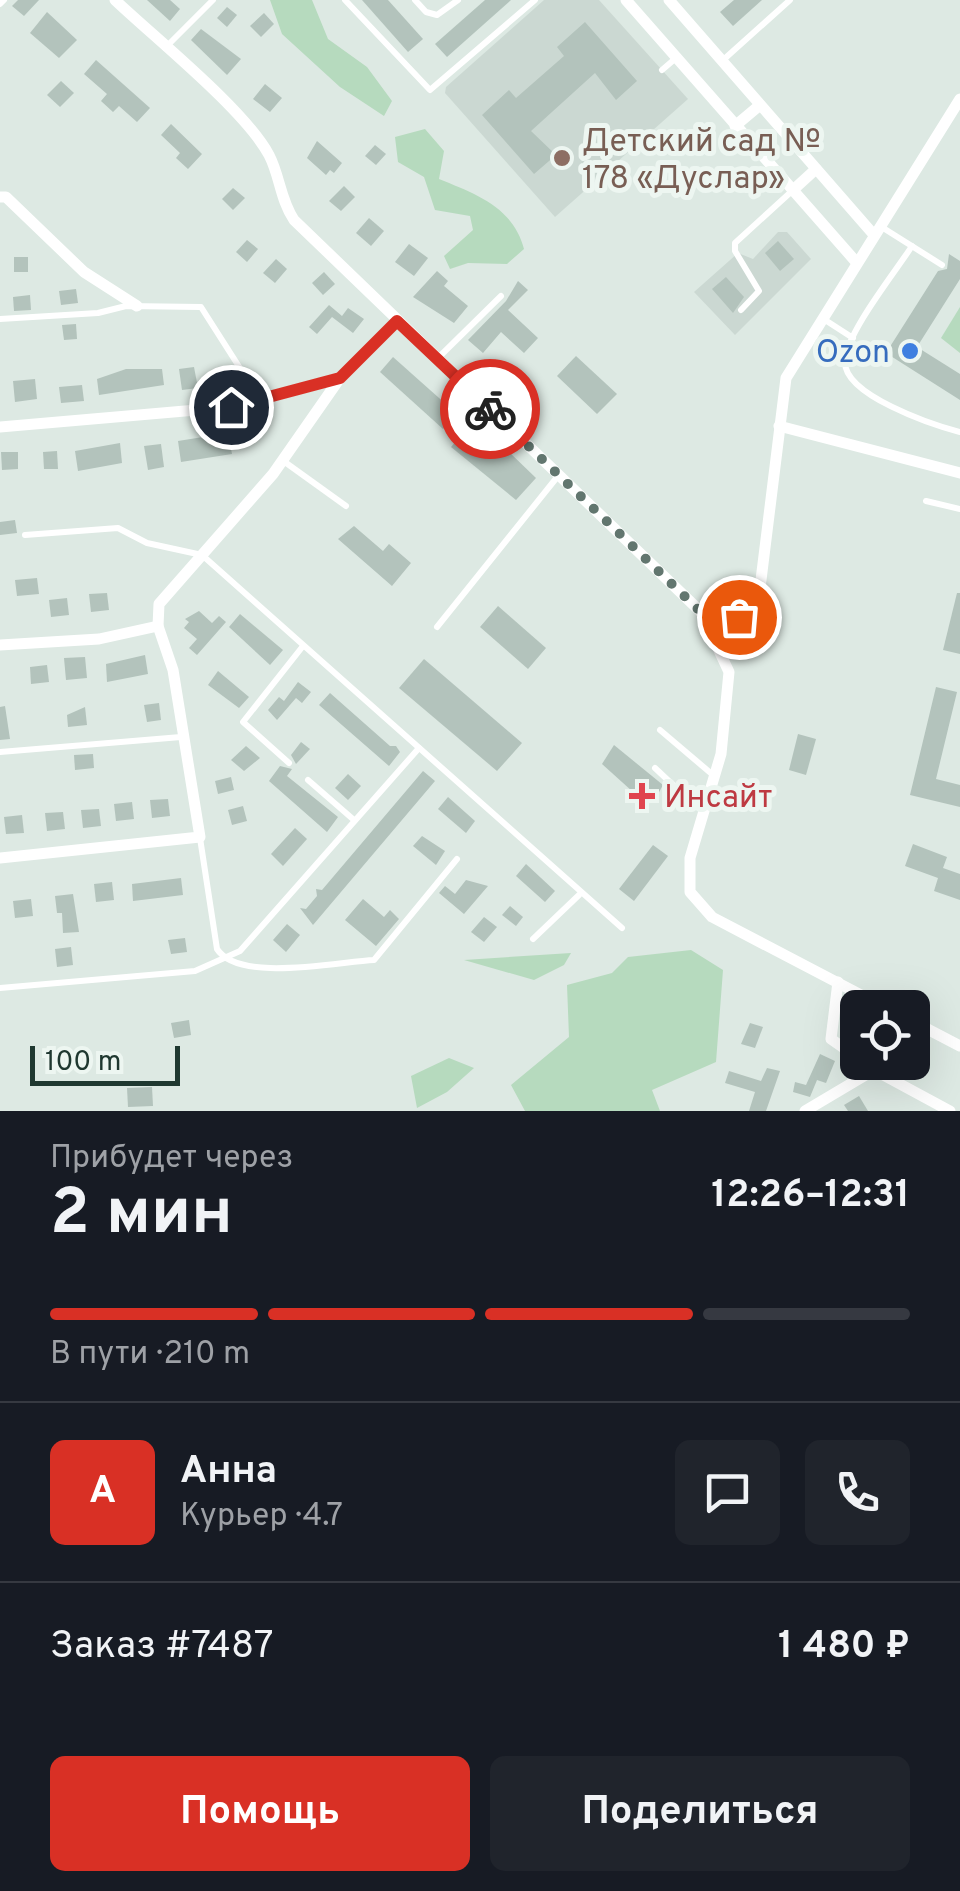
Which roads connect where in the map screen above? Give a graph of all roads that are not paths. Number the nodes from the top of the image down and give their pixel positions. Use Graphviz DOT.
graph roads {
  1 [pos="114,0"];
  2 [pos="214,0"];
  3 [pos="345,0"];
  4 [pos="415,0"];
  5 [pos="458,0"];
  6 [pos="536,0"];
  7 [pos="626,0"];
  8 [pos="669,0"];
  9 [pos="790,0"];
  10 [pos="165,48"];
  11 [pos="676,58"];
  12 [pos="722,61"];
  13 [pos="662,70"];
  14 [pos="960,100"];
  15 [pos="760,105"];
  16 [pos="734,126"];
  17 [pos="816,169"];
  18 [pos="792,190"];
  19 [pos="2,196"];
  20 [pos="877,230"];
  21 [pos="912,246"];
  22 [pos="857,262"];
  23 [pos="942,264"];
  24 [pos="501,296"];
  25 [pos="136,306"];
  26 [pos="741,310"];
  27 [pos="822,318"];
  28 [pos="0,320"];
  29 [pos="397,321"];
  30 [pos="854,338"];
  31 [pos="437,358"];
  32 [pos="340,378"];
  33 [pos="260,398"];
  34 [pos="779,426"];
  35 [pos="0,427"];
  36 [pos="960,432"];
  37 [pos="282,460"];
  38 [pos="960,473"];
  39 [pos="560,474"];
  40 [pos="926,500"];
  41 [pos="346,506"];
  42 [pos="960,509"];
  43 [pos="24,535"];
  44 [pos="202,555"];
  45 [pos="701,612"];
  46 [pos="158,626"];
  47 [pos="437,627"];
  48 [pos="0,645"];
  49 [pos="303,646"];
  50 [pos="660,730"];
  51 [pos="181,736"];
  52 [pos="419,748"];
  53 [pos="0,752"];
  54 [pos="290,763"];
  55 [pos="654,768"];
  56 [pos="716,778"];
  57 [pos="308,780"];
  58 [pos="706,807"];
  59 [pos="354,820"];
  60 [pos="200,837"];
  61 [pos="0,858"];
  62 [pos="458,859"];
  63 [pos="579,895"];
  64 [pos="622,928"];
  65 [pos="533,940"];
  66 [pos="224,960"];
  67 [pos="838,982"];
  68 [pos="0,988"];
  69 [pos="853,990"];
  70 [pos="930,1030"];
  71 [pos="840,1046"];
  72 [pos="960,1046"];
  73 [pos="845,1080"];
  74 [pos="894,1080"];
  75 [pos="805,1111"];
  76 [pos="950,1111"];
  1 -- 10 [label="street"];
  2 -- 10 [label="lane"];
  3 -- 6 [label="lane"];
  4 -- 5 [label="lane"];
  7 -- 11 [label="street"];
  8 -- 12 [label="street"];
  9 -- 12 [label="lane"];
  10 -- 29 [label="street"];
  11 -- 13 [label="lane"];
  11 -- 16 [label="street"];
  12 -- 15 [label="street"];
  14 -- 20 [label="street"];
  15 -- 16 [label="street"];
  15 -- 17 [label="street"];
  16 -- 18 [label="street"];
  17 -- 18 [label="street"];
  17 -- 20 [label="street"];
  18 -- 22 [label="street"];
  18 -- 26 [label="lane"];
  19 -- 25 [label="street"];
  20 -- 21 [label="lane"];
  20 -- 22 [label="street"];
  21 -- 23 [label="lane"];
  21 -- 30 [label="lane"];
  22 -- 27 [label="street"];
  24 -- 31 [label="lane"];
  25 -- 28 [label="lane"];
  25 -- 33 [label="lane"];
  27 -- 30 [label="lane"];
  27 -- 34 [label="street"];
  29 -- 31 [label="street"];
  29 -- 32 [label="street"];
  30 -- 36 [label="lane"];
  31 -- 39 [label="street"];
  32 -- 33 [label="street"];
  32 -- 37 [label="street"];
  33 -- 35 [label="street"];
  34 -- 38 [label="street"];
  34 -- 45 [label="street"];
  37 -- 41 [label="lane"];
  37 -- 44 [label="street"];
  39 -- 45 [label="street"];
  39 -- 47 [label="lane"];
  40 -- 42 [label="lane"];
  43 -- 44 [label="lane"];
  44 -- 46 [label="street"];
  44 -- 49 [label="lane"];
  45 -- 56 [label="street"];
  46 -- 48 [label="street"];
  46 -- 51 [label="street"];
  49 -- 52 [label="lane"];
  49 -- 54 [label="lane"];
  50 -- 56 [label="lane"];
  51 -- 53 [label="lane"];
  51 -- 60 [label="street"];
  52 -- 59 [label="lane"];
  52 -- 63 [label="lane"];
  55 -- 58 [label="lane"];
  56 -- 58 [label="street"];
  57 -- 59 [label="lane"];
  58 -- 67 [label="street"];
  59 -- 66 [label="lane"];
  60 -- 61 [label="street"];
  60 -- 66 [label="lane"];
  62 -- 66 [label="lane"];
  63 -- 64 [label="lane"];
  63 -- 65 [label="lane"];
  66 -- 68 [label="lane"];
  67 -- 69 [label="street"];
  67 -- 71 [label="street"];
  70 -- 72 [label="street"];
  73 -- 75 [label="street"];
  74 -- 76 [label="street"];
}
